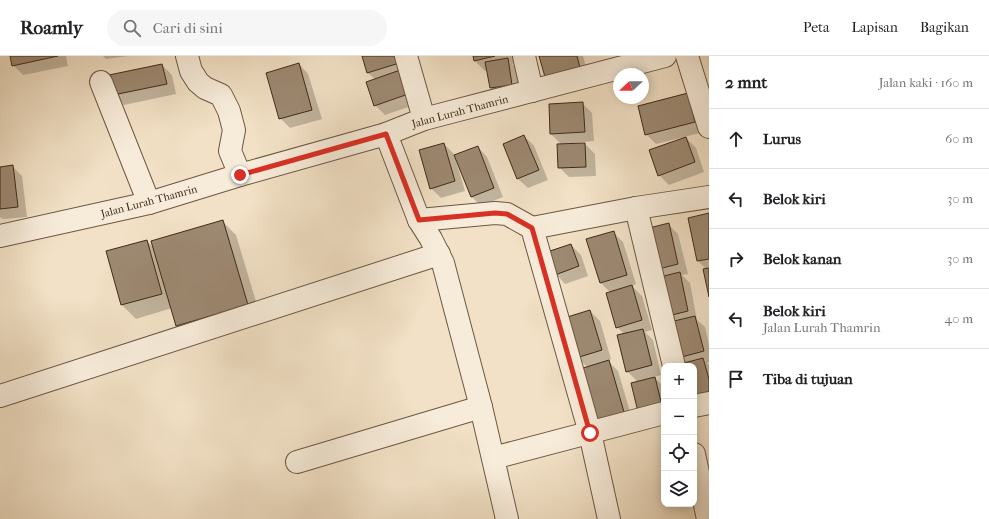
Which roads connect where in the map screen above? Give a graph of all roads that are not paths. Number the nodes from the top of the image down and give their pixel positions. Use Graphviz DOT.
graph roads {
  1 [pos="186,56"];
  2 [pos="406,56"];
  3 [pos="524,56"];
  4 [pos="666,56"];
  5 [pos="687,56"];
  6 [pos="102,82"];
  7 [pos="532,92"];
  8 [pos="424,119"];
  9 [pos="709,126"];
  10 [pos="386,134"];
  11 [pos="240,175"];
  12 [pos="709,197"];
  13 [pos="149,203"];
  14 [pos="636,208"];
  15 [pos="419,220"];
  16 [pos="532,228"];
  17 [pos="0,236"];
  18 [pos="439,254"];
  19 [pos="673,363"];
  20 [pos="0,396"];
  21 [pos="709,403"];
  22 [pos="697,405"];
  23 [pos="481,407"];
  24 [pos="661,414"];
  25 [pos="590,433"];
  26 [pos="493,458"];
  27 [pos="297,462"];
  28 [pos="697,468"];
  29 [pos="507,519"];
  30 [pos="610,519"];
  31 [pos="708,519"];
  1 -- 11 [label="street"];
  2 -- 8 [label="street"];
  3 -- 7 [label="street"];
  4 -- 7 [label="street, Jalan Lurah Thamrin"];
  5 -- 9 [label="street"];
  6 -- 13 [label="street"];
  7 -- 8 [label="street, Jalan Lurah Thamrin"];
  8 -- 10 [label="street, Jalan Lurah Thamrin"];
  10 -- 11 [label="street, Jalan Lurah Thamrin"];
  10 -- 15 [label="street"];
  11 -- 13 [label="street, Jalan Lurah Thamrin"];
  12 -- 14 [label="street"];
  13 -- 17 [label="street, Jalan Lurah Thamrin"];
  14 -- 16 [label="street"];
  14 -- 19 [label="street"];
  15 -- 16 [label="street"];
  15 -- 18 [label="street"];
  16 -- 25 [label="street"];
  18 -- 20 [label="street"];
  18 -- 23 [label="street"];
  21 -- 22 [label="street"];
  23 -- 26 [label="street"];
  23 -- 27 [label="street"];
  24 -- 25 [label="street"];
  25 -- 26 [label="street"];
  25 -- 30 [label="street"];
  26 -- 29 [label="street"];
  28 -- 31 [label="street"];
}
